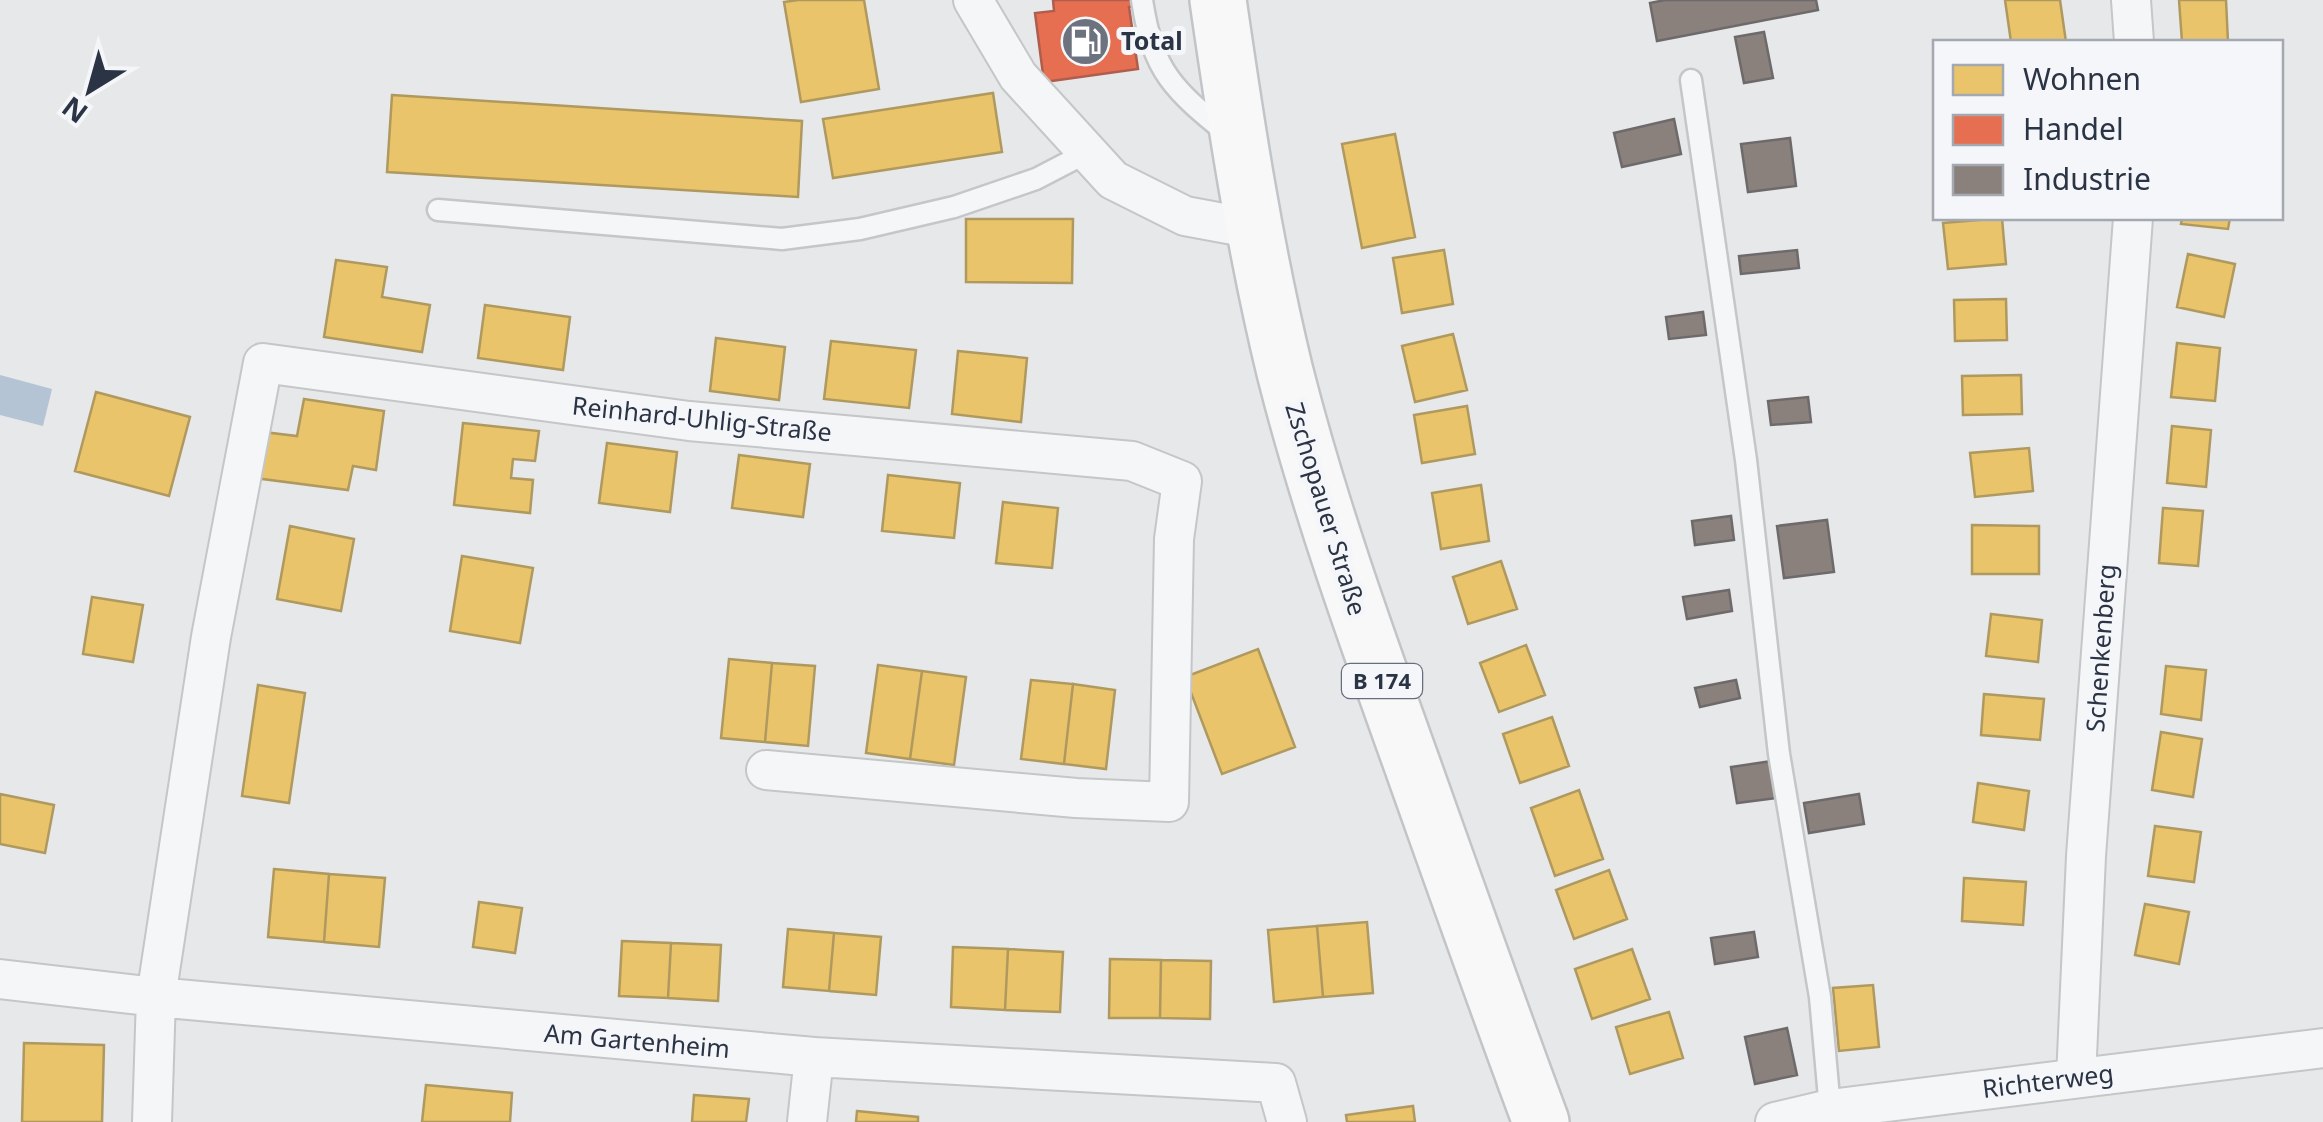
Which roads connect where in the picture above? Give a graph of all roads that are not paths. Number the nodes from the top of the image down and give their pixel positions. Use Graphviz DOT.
graph roads {
  1 [pos="973,0"];
  2 [pos="1142,0"];
  3 [pos="1218,0"];
  4 [pos="2131,0"];
  5 [pos="2134,40"];
  6 [pos="1691,80"];
  7 [pos="1239,142"];
  8 [pos="1088,152"];
  9 [pos="438,210"];
  10 [pos="2133,220"];
  11 [pos="1255,229"];
  12 [pos="766,770"];
  13 [pos="0,979"];
  14 [pos="156,997"];
  15 [pos="2323,1048"];
  16 [pos="814,1057"];
  17 [pos="2076,1078"];
  18 [pos="1830,1108"];
  19 [pos="152,1122"];
  20 [pos="807,1122"];
  21 [pos="1287,1122"];
  22 [pos="1541,1122"];
  23 [pos="1775,1122"];
  1 -- 8 [label="street"];
  2 -- 7 [label="lane"];
  3 -- 7 [label="main road, Zschopauer Straße / B 174"];
  4 -- 5 [label="street"];
  6 -- 18 [label="lane"];
  7 -- 11 [label="main road, Zschopauer Straße / B 174"];
  8 -- 9 [label="lane"];
  8 -- 11 [label="street"];
  10 -- 17 [label="street, Schenkenberg"];
  11 -- 22 [label="main road, Zschopauer Straße / B 174"];
  12 -- 14 [label="street, Reinhard-Uhlig-Straße"];
  13 -- 14 [label="street, Am Gartenheim"];
  14 -- 16 [label="street, Am Gartenheim"];
  14 -- 19 [label="street, Reinhard-Uhlig-Straße"];
  15 -- 17 [label="street, Richterweg"];
  16 -- 20 [label="street"];
  16 -- 21 [label="street, Am Gartenheim"];
  17 -- 18 [label="street, Richterweg"];
  18 -- 23 [label="street, Richterweg"];
}
